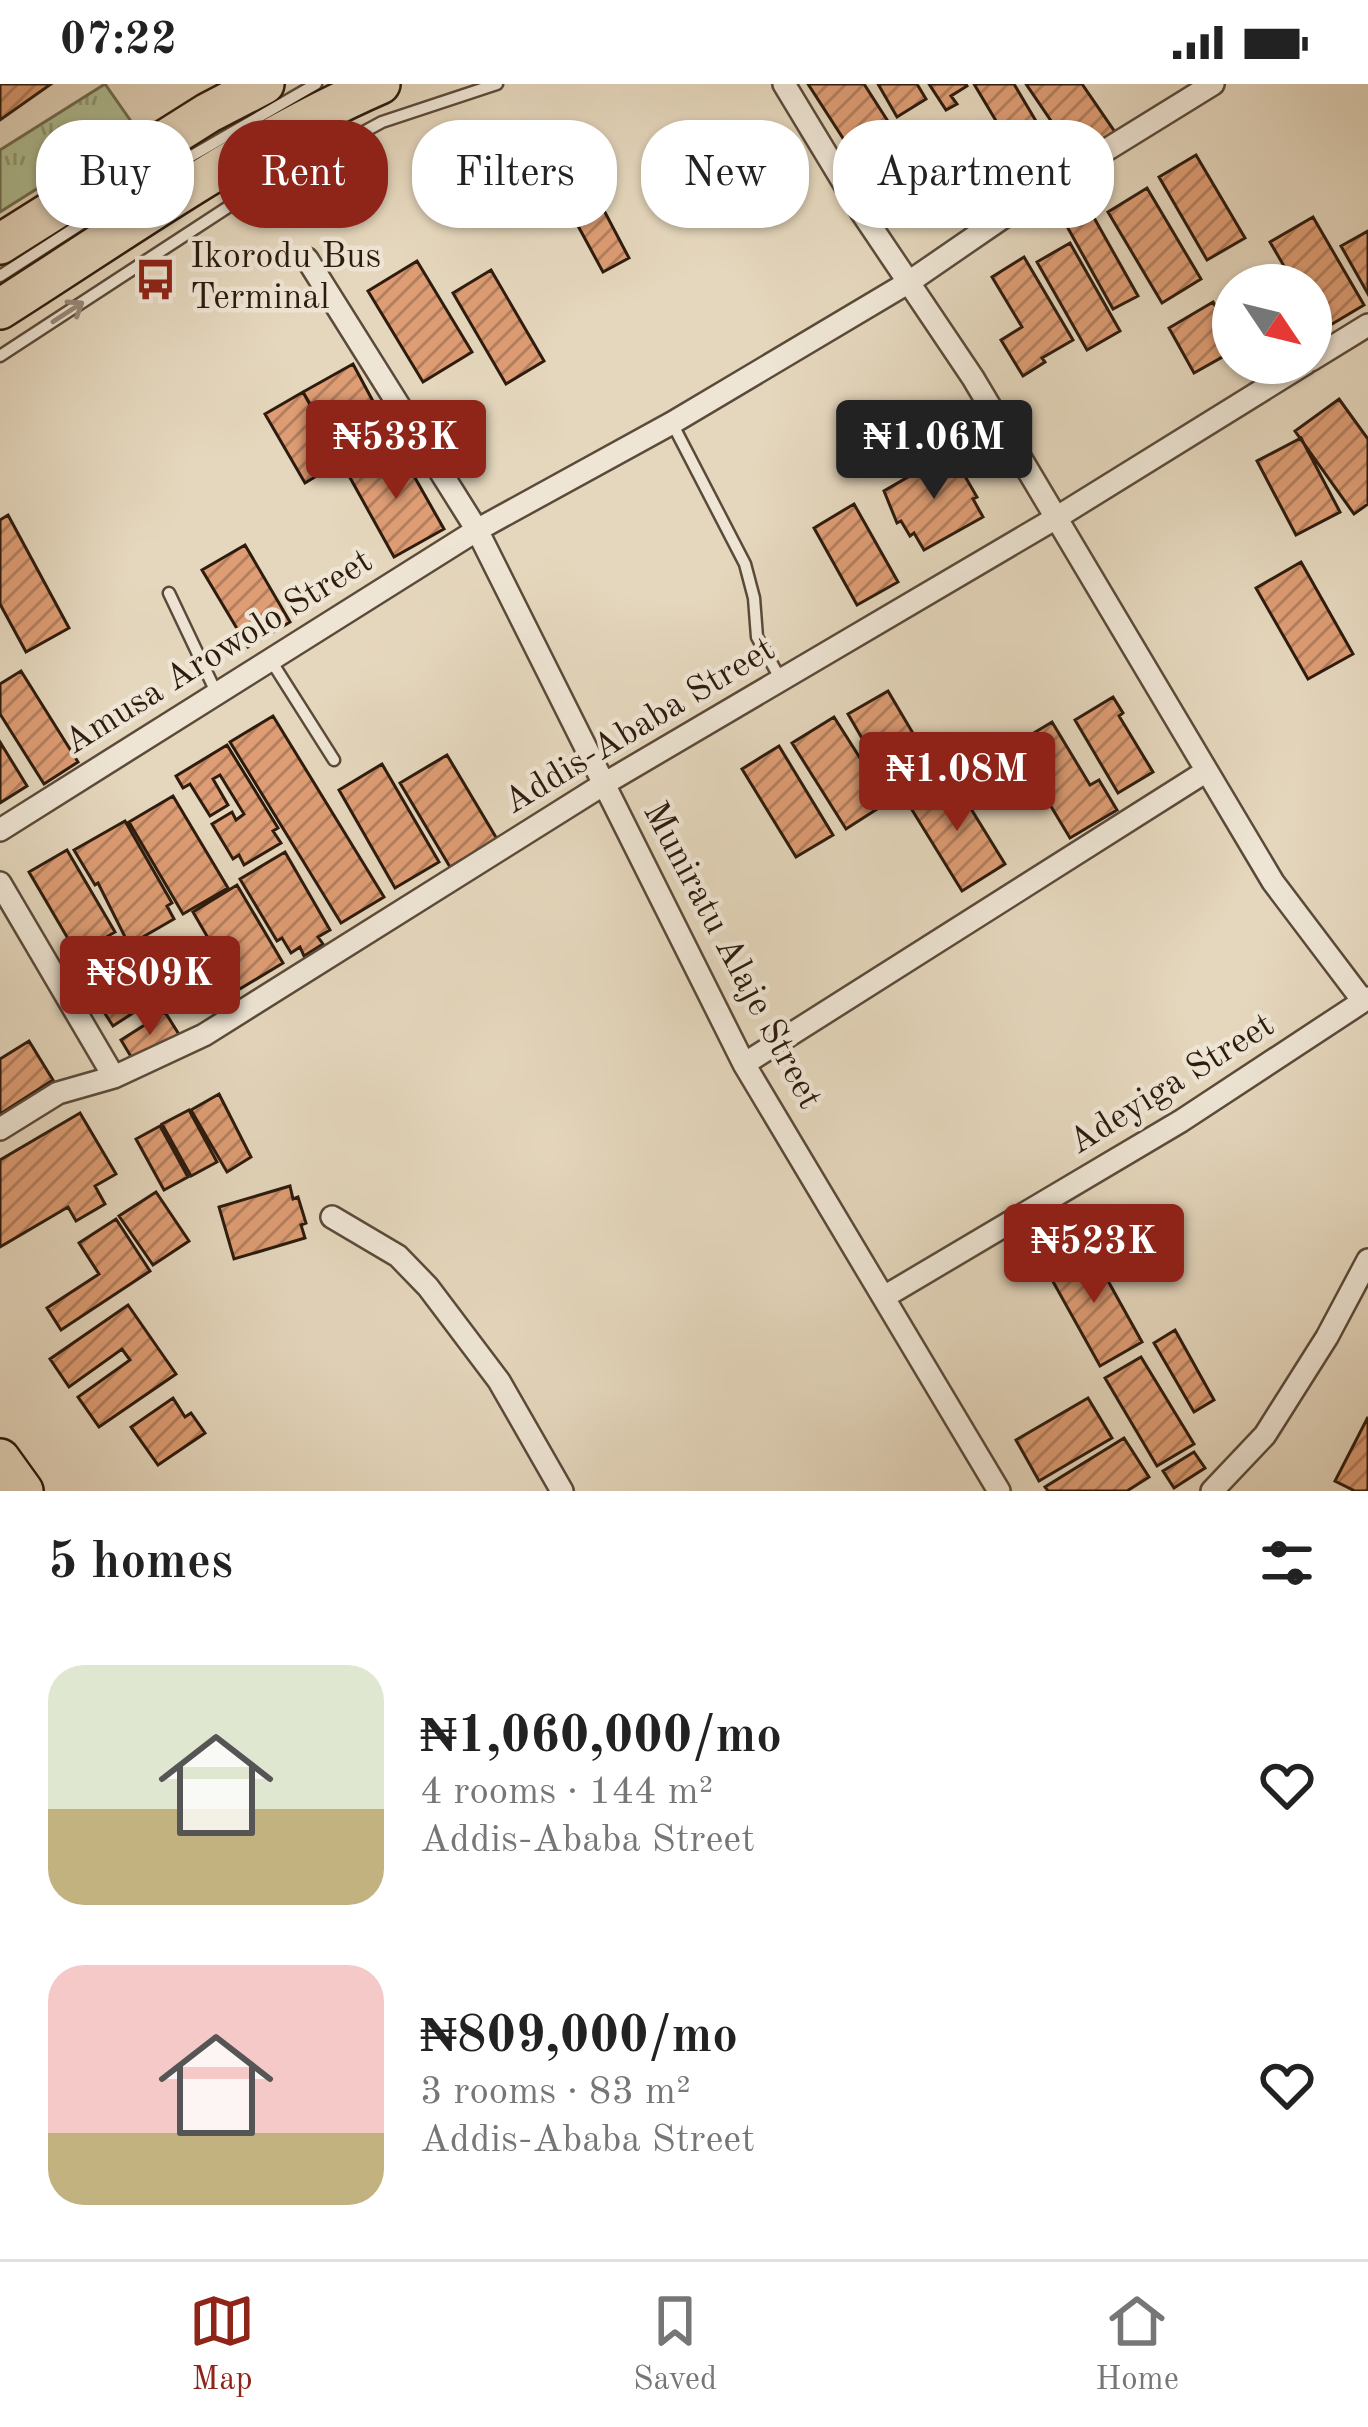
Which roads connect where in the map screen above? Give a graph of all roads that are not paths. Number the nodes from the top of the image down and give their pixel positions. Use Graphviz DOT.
graph roads {
  1 [pos="264,84"];
  2 [pos="316,84"];
  3 [pos="380,84"];
  4 [pos="497,84"];
  5 [pos="784,84"];
  6 [pos="1213,84"];
  7 [pos="0,244"];
  8 [pos="307,259"];
  9 [pos="0,276"];
  10 [pos="909,282"];
  11 [pos="0,309"];
  12 [pos="1368,325"];
  13 [pos="1332,347"];
  14 [pos="0,356"];
  15 [pos="1272,384"];
  16 [pos="672,423"];
  17 [pos="1056,518"];
  18 [pos="477,530"];
  19 [pos="169,593"];
  20 [pos="270,659"];
  21 [pos="781,680"];
  22 [pos="216,692"];
  23 [pos="334,760"];
  24 [pos="1205,772"];
  25 [pos="604,784"];
  26 [pos="0,830"];
  27 [pos="0,884"];
  28 [pos="1366,1000"];
  29 [pos="744,1064"];
  30 [pos="114,1077"];
  31 [pos="0,1129"];
  32 [pos="332,1217"];
  33 [pos="1368,1260"];
  34 [pos="884,1297"];
  35 [pos="0,1459"];
  36 [pos="23,1491"];
  37 [pos="562,1491"];
  38 [pos="999,1491"];
  39 [pos="1212,1491"];
  1 -- 7 [label="highway"];
  2 -- 9 [label="lane"];
  3 -- 11 [label="highway"];
  14 -- 4 [label="lane, one-way"];
  5 -- 10 [label="street"];
  6 -- 10 [label="street, Amusa Arowolo Street"];
  8 -- 18 [label="street, Muniratu Alaje Street"];
  10 -- 16 [label="street, Amusa Arowolo Street"];
  10 -- 17 [label="street"];
  12 -- 13 [label="street, Addis-Ababa Street"];
  15 -- 17 [label="street, Addis-Ababa Street"];
  16 -- 18 [label="street, Amusa Arowolo Street"];
  16 -- 21 [label="lane"];
  17 -- 21 [label="street, Addis-Ababa Street"];
  17 -- 24 [label="street"];
  18 -- 20 [label="street, Amusa Arowolo Street"];
  18 -- 25 [label="street, Muniratu Alaje Street"];
  19 -- 22 [label="lane"];
  20 -- 22 [label="street, Amusa Arowolo Street"];
  20 -- 23 [label="lane"];
  21 -- 25 [label="street, Addis-Ababa Street"];
  22 -- 26 [label="street, Amusa Arowolo Street"];
  24 -- 28 [label="street"];
  24 -- 29 [label="street"];
  25 -- 29 [label="street, Muniratu Alaje Street"];
  25 -- 30 [label="street, Addis-Ababa Street"];
  27 -- 30 [label="street"];
  28 -- 34 [label="street, Adeyiga Street"];
  29 -- 34 [label="street, Muniratu Alaje Street"];
  30 -- 31 [label="street, Addis-Ababa Street"];
  32 -- 37 [label="street"];
  33 -- 39 [label="street"];
  34 -- 38 [label="street, Muniratu Alaje Street"];
  35 -- 36 [label="highway"];
}
